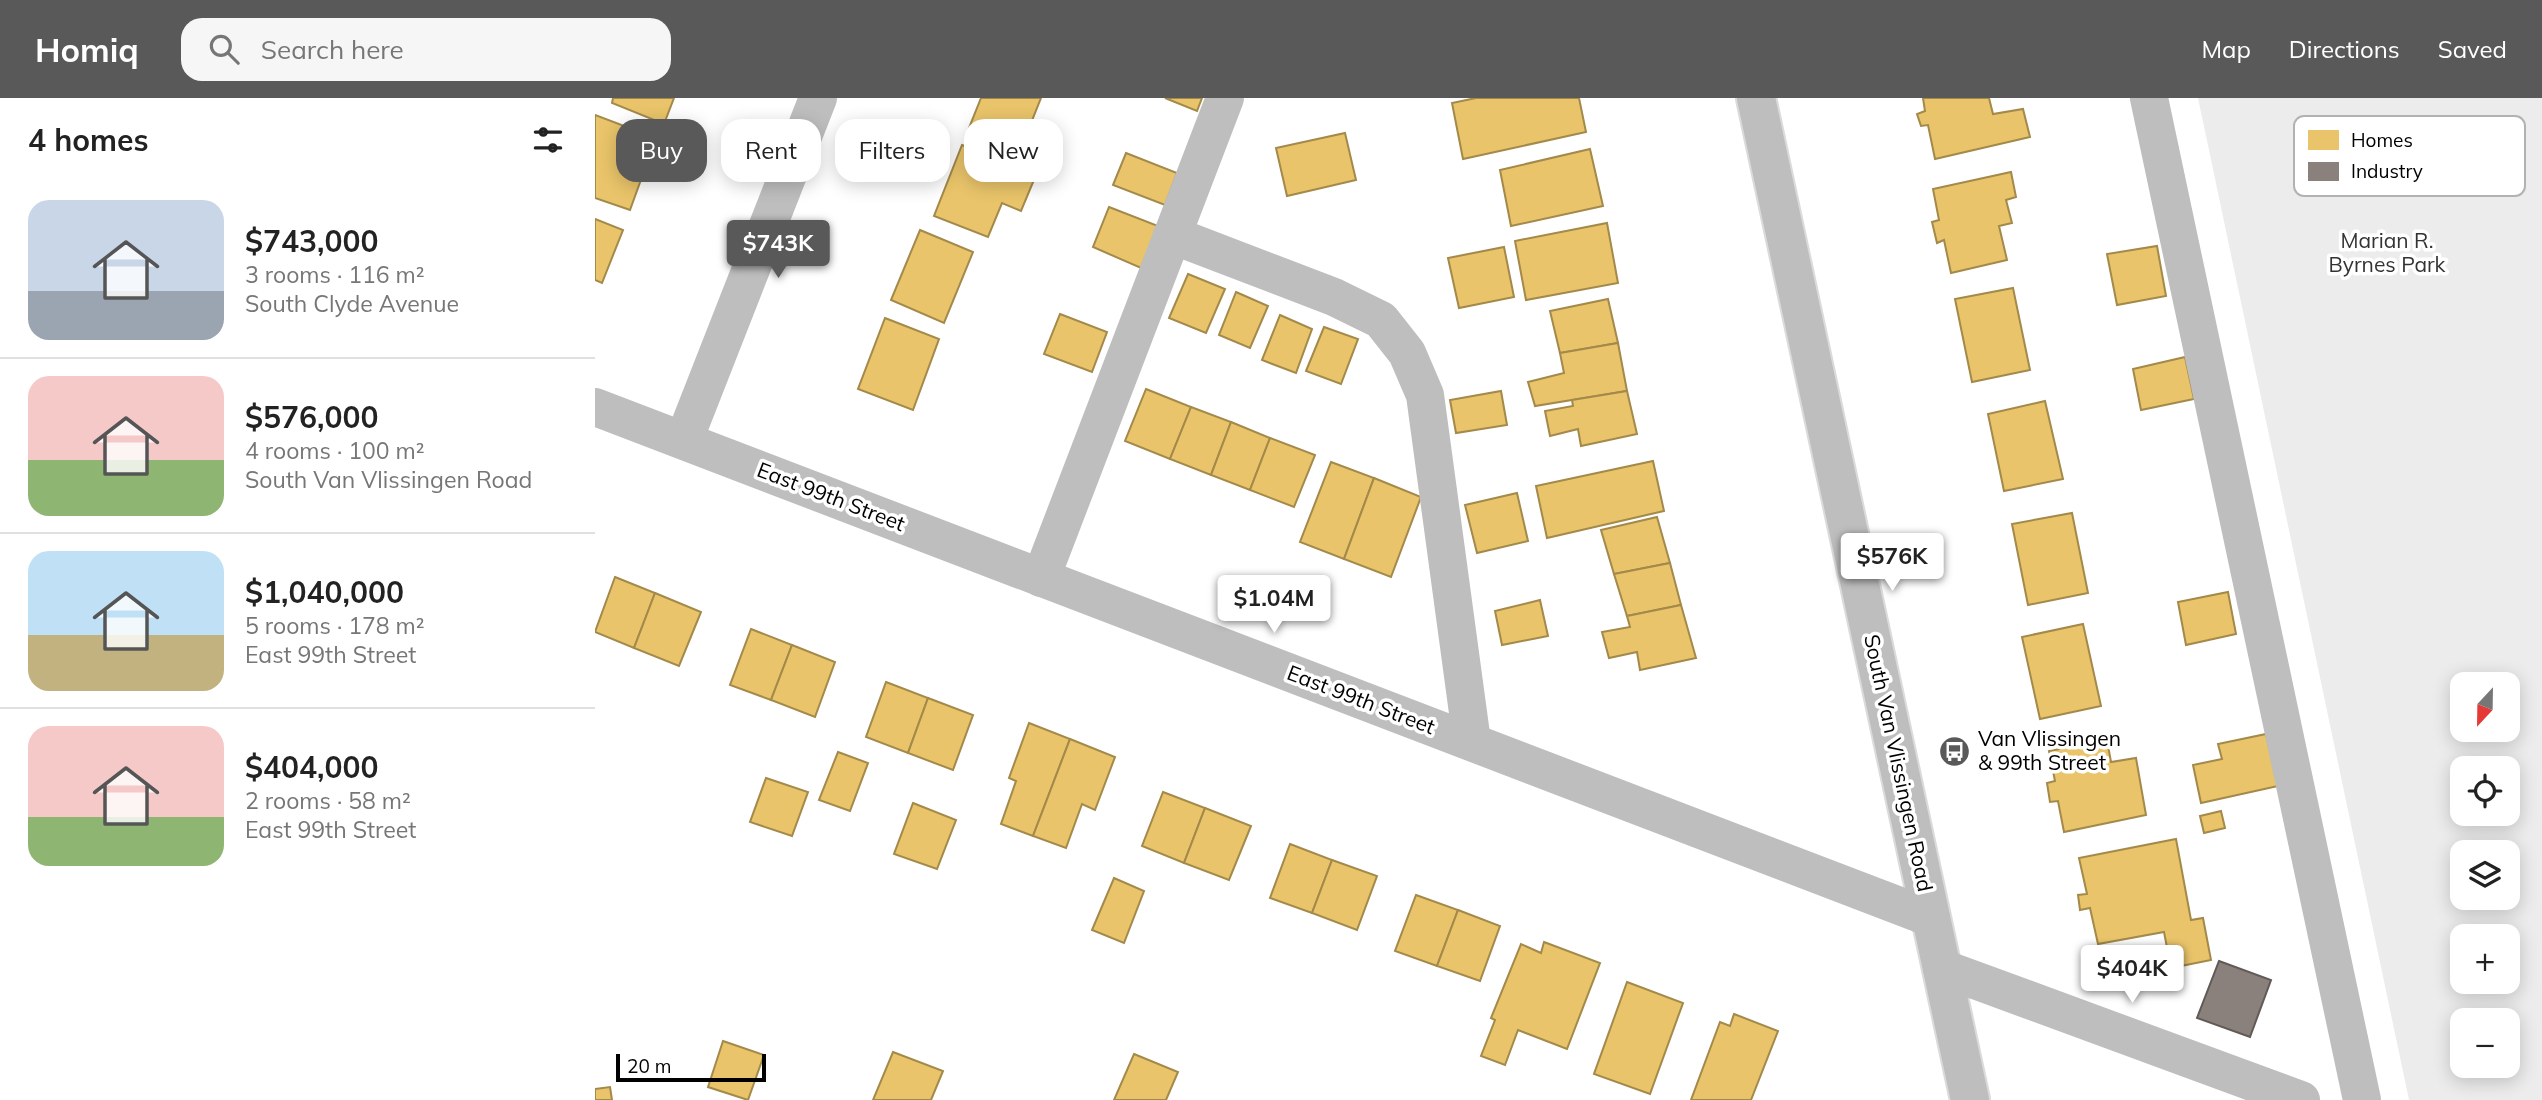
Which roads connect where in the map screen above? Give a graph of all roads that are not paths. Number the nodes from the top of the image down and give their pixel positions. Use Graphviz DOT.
graph roads {
  1 [pos="818,98"];
  2 [pos="1225,98"];
  3 [pos="1756,98"];
  4 [pos="2149,98"];
  5 [pos="1172,235"];
  6 [pos="595,407"];
  7 [pos="684,440"];
  8 [pos="1041,578"];
  9 [pos="1472,743"];
  10 [pos="1931,918"];
  11 [pos="1942,968"];
  12 [pos="1970,1100"];
  13 [pos="2301,1100"];
  14 [pos="2363,1100"];
  1 -- 7 [label="street"];
  2 -- 5 [label="street"];
  3 -- 10 [label="street, South Van Vlissingen Road"];
  4 -- 14 [label="street"];
  5 -- 8 [label="street"];
  5 -- 9 [label="street"];
  6 -- 7 [label="street, East 99th Street"];
  7 -- 8 [label="street, East 99th Street"];
  8 -- 9 [label="street, East 99th Street"];
  9 -- 10 [label="street, East 99th Street"];
  10 -- 11 [label="street, South Van Vlissingen Road"];
  11 -- 12 [label="street, South Van Vlissingen Road"];
  11 -- 13 [label="street"];
}
